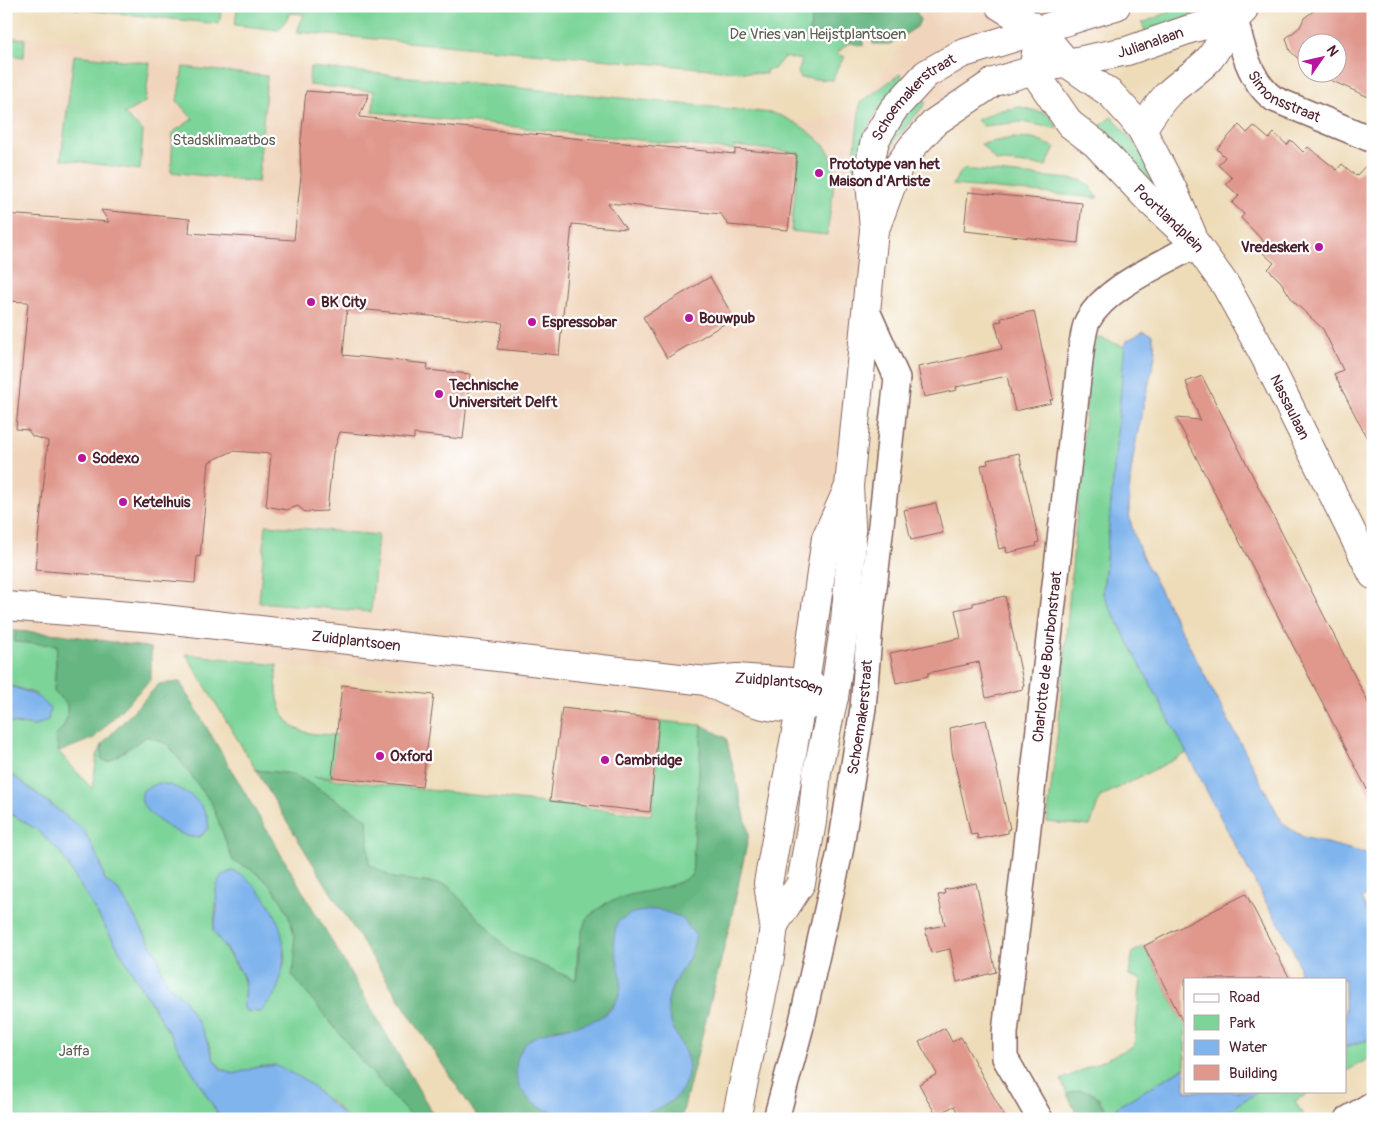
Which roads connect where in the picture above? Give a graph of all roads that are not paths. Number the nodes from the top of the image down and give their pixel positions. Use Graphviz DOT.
graph roads {
  1 [pos="1000,6"];
  2 [pos="1116,6"];
  3 [pos="1242,12"];
  4 [pos="1040,30"];
  5 [pos="1068,64"];
  6 [pos="1033,70"];
  7 [pos="1142,130"];
  8 [pos="1373,140"];
  9 [pos="874,230"];
  10 [pos="1196,244"];
  11 [pos="868,313"];
  12 [pos="849,486"];
  13 [pos="1373,575"];
  14 [pos="6,606"];
  15 [pos="802,696"];
  16 [pos="834,697"];
  17 [pos="774,925"];
  18 [pos="1373,1104"];
  19 [pos="736,1119"];
  20 [pos="776,1119"];
  21 [pos="1040,1119"];
  22 [pos="1348,1119"];
  1 -- 4 [label="main road, Poortlandplein"];
  2 -- 4 [label="main road"];
  3 -- 5 [label="main road, Julianalaan"];
  3 -- 7 [label="main road"];
  3 -- 8 [label="street, Simonsstraat"];
  4 -- 5 [label="main road, Poortlandplein"];
  4 -- 6 [label="main road"];
  4 -- 9 [label="main road, Schoemakerstraat"];
  5 -- 6 [label="main road"];
  5 -- 7 [label="main road, Poortlandplein"];
  6 -- 9 [label="main road, Schoemakerstraat"];
  6 -- 10 [label="main road, Poortlandplein"];
  7 -- 10 [label="main road, Poortlandplein"];
  9 -- 11 [label="main road, Schoemakerstraat"];
  10 -- 13 [label="main road, Nassaulaan"];
  10 -- 21 [label="street, Charlotte de Bourbonstraat"];
  11 -- 12 [label="main road, Schoemakerstraat"];
  11 -- 20 [label="street, Schoemakerstraat"];
  12 -- 15 [label="main road, Schoemakerstraat"];
  12 -- 16 [label="main road, Schoemakerstraat"];
  14 -- 15 [label="main road, Zuidplantsoen"];
  15 -- 16 [label="main road, Zuidplantsoen"];
  15 -- 17 [label="main road, Schoemakerstraat"];
  16 -- 17 [label="main road, Schoemakerstraat"];
  17 -- 19 [label="main road, Schoemakerstraat"];
  18 -- 22 [label="street"];
}
